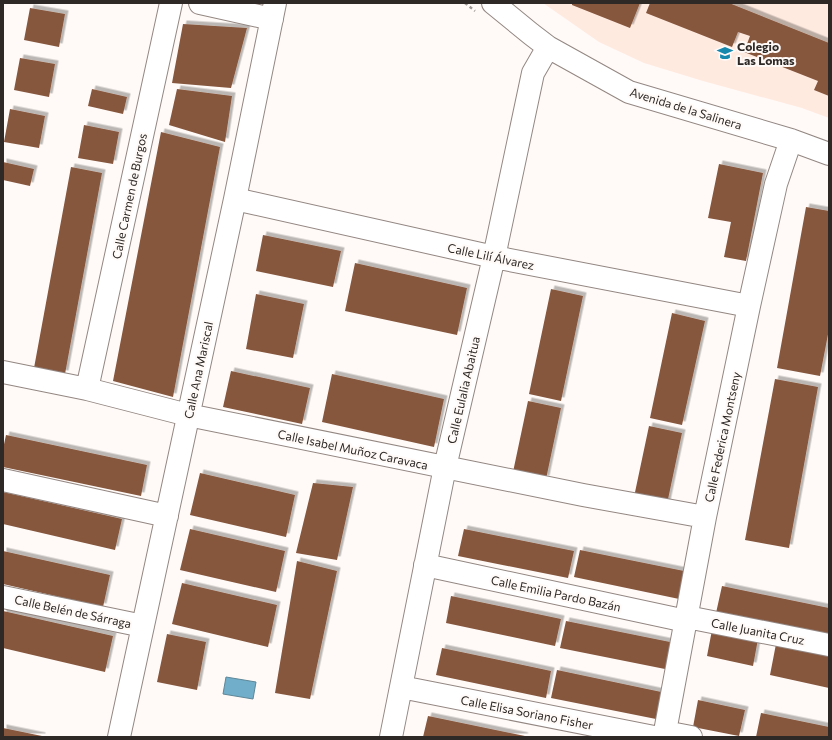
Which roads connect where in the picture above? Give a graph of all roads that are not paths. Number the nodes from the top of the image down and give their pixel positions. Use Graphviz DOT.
graph roads {
  1 [pos="171,3"];
  2 [pos="200,3"];
  3 [pos="493,3"];
  4 [pos="274,11"];
  5 [pos="548,47"];
  6 [pos="791,140"];
  7 [pos="829,154"];
  8 [pos="235,200"];
  9 [pos="494,257"];
  10 [pos="749,306"];
  11 [pos="3,372"];
  12 [pos="87,389"];
  13 [pos="188,415"];
  14 [pos="445,467"];
  15 [pos="3,480"];
  16 [pos="167,516"];
  17 [pos="705,517"];
  18 [pos="425,565"];
  19 [pos="3,597"];
  20 [pos="686,619"];
  21 [pos="143,626"];
  22 [pos="829,645"];
  23 [pos="401,687"];
  24 [pos="661,735"];
  25 [pos="119,737"];
  26 [pos="391,737"];
  27 [pos="691,737"];
  1 -- 12 [label="street, Calle Carmen de Burgos"];
  2 -- 4 [label="street"];
  3 -- 5 [label="street, Avenida de la Salinera"];
  4 -- 8 [label="street, Calle Ana Mariscal"];
  5 -- 6 [label="street, Avenida de la Salinera"];
  5 -- 9 [label="street, Calle Eulalia Abaitua"];
  6 -- 7 [label="street, Avenida de la Salinera"];
  6 -- 10 [label="street, Calle Federica Montseny"];
  8 -- 9 [label="street, Calle Lilí Álvarez"];
  8 -- 13 [label="street, Calle Ana Mariscal"];
  9 -- 10 [label="street, Calle Lilí Álvarez"];
  9 -- 14 [label="street, Calle Eulalia Abaitua"];
  10 -- 17 [label="street, Calle Federica Montseny"];
  11 -- 12 [label="street, Calle Isabel Muñoz Caravaca"];
  12 -- 13 [label="street, Calle Isabel Muñoz Caravaca"];
  13 -- 14 [label="street, Calle Isabel Muñoz Caravaca"];
  13 -- 16 [label="street, Calle Ana Mariscal"];
  14 -- 17 [label="street, Calle Isabel Muñoz Caravaca"];
  14 -- 18 [label="street, Calle Eulalia Abaitua"];
  15 -- 16 [label="street"];
  16 -- 21 [label="street, Calle Ana Mariscal"];
  17 -- 20 [label="street, Calle Federica Montseny"];
  18 -- 20 [label="street, Calle Emilia Pardo Bazán"];
  18 -- 23 [label="street, Calle Eulalia Abaitua"];
  19 -- 21 [label="street, Calle Belén de Sárraga"];
  20 -- 22 [label="street, Calle Juanita Cruz"];
  20 -- 24 [label="street, Calle Federica Montseny"];
  21 -- 25 [label="street, Calle Ana Mariscal"];
  23 -- 24 [label="street, Calle Elisa Soriano Fisher"];
  23 -- 26 [label="street, Calle Eulalia Abaitua"];
  24 -- 27 [label="street, Calle Elisa Soriano Fisher"];
}
